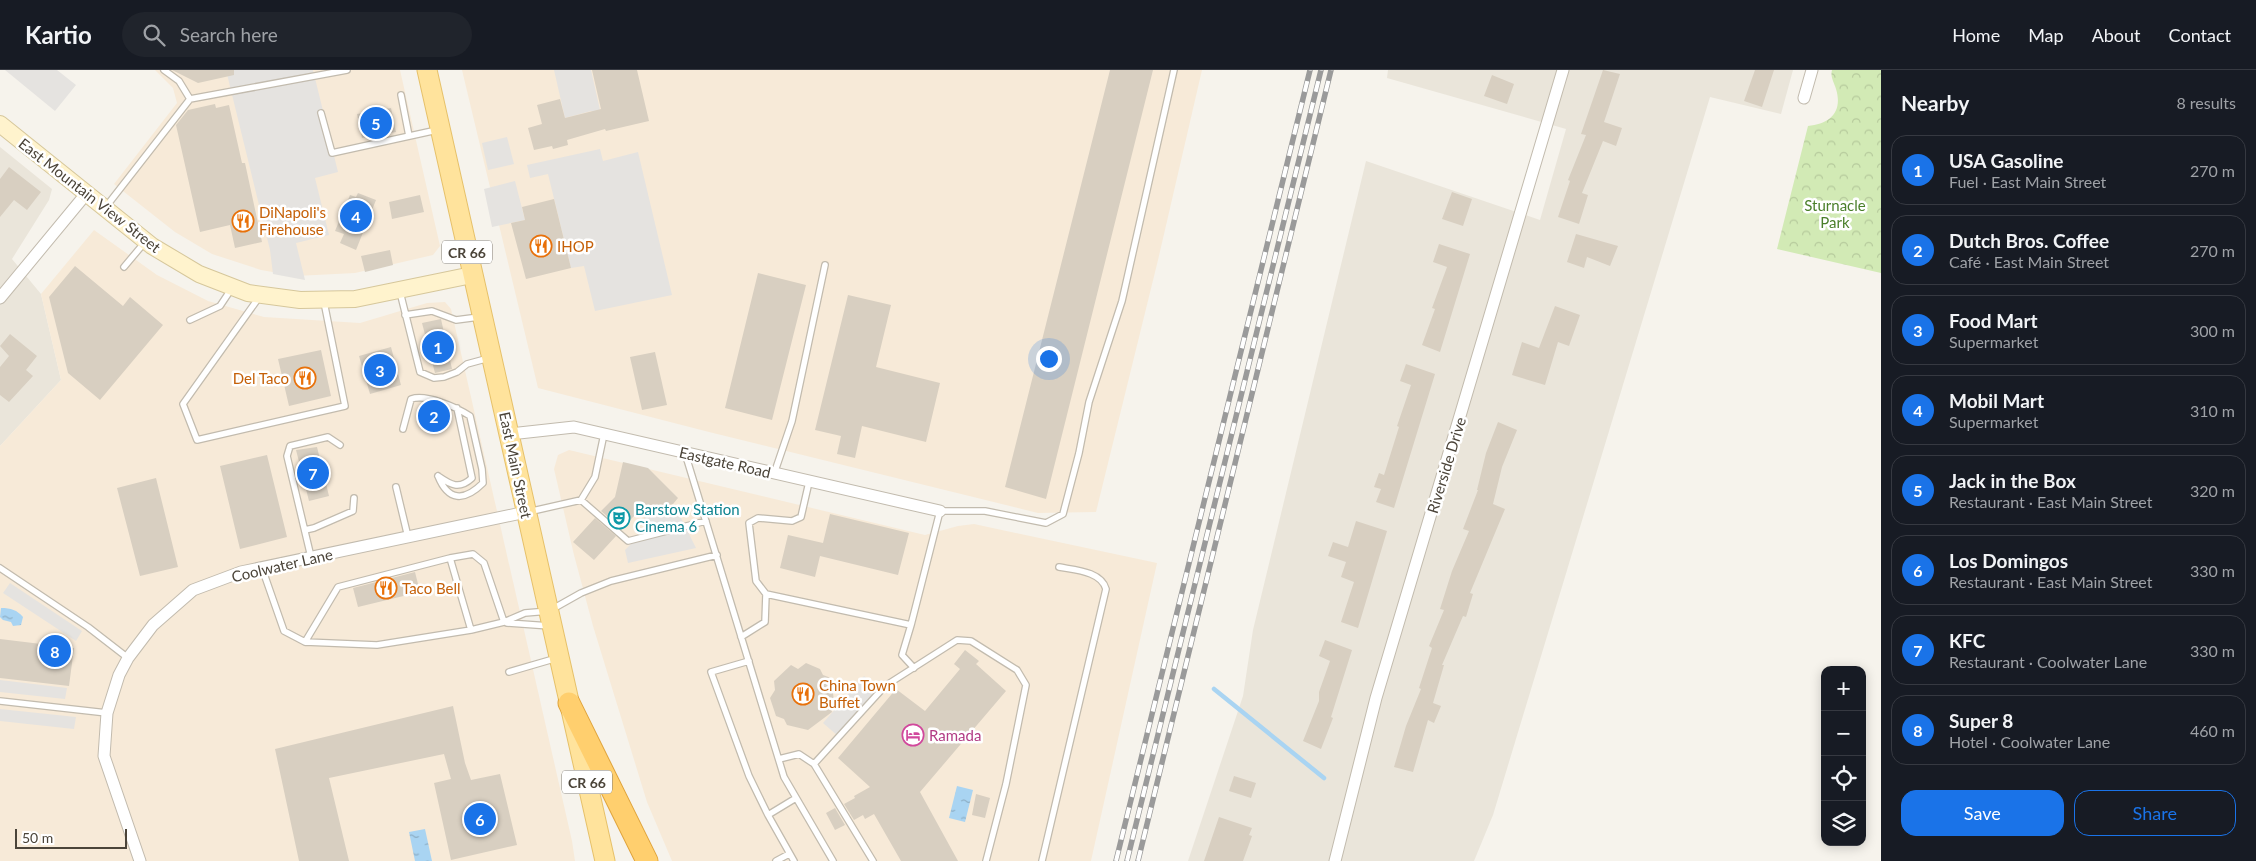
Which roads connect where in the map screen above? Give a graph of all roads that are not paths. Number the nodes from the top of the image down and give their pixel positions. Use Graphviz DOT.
graph roads {
  1 [pos="164,70"];
  2 [pos="347,70"];
  3 [pos="427,70"];
  4 [pos="1174,70"];
  5 [pos="1563,70"];
  6 [pos="1812,70"];
  7 [pos="401,95"];
  8 [pos="1804,98"];
  9 [pos="190,99"];
  10 [pos="321,113"];
  11 [pos="0,124"];
  12 [pos="440,129"];
  13 [pos="409,136"];
  14 [pos="86,194"];
  15 [pos="105,208"];
  16 [pos="146,241"];
  17 [pos="825,266"];
  18 [pos="124,267"];
  19 [pos="472,276"];
  20 [pos="232,287"];
  21 [pos="400,290"];
  22 [pos="261,295"];
  23 [pos="0,298"];
  24 [pos="323,300"];
  25 [pos="406,315"];
  26 [pos="482,316"];
  27 [pos="190,320"];
  28 [pos="492,357"];
  29 [pos="457,408"];
  30 [pos="403,429"];
  31 [pos="510,434"];
  32 [pos="604,434"];
  33 [pos="340,446"];
  34 [pos="685,453"];
  35 [pos="774,474"];
  36 [pos="809,482"];
  37 [pos="396,487"];
  38 [pos="354,498"];
  39 [pos="581,500"];
  40 [pos="940,510"];
  41 [pos="526,512"];
  42 [pos="706,521"];
  43 [pos="305,530"];
  44 [pos="408,538"];
  45 [pos="716,555"];
  46 [pos="311,557"];
  47 [pos="450,558"];
  48 [pos="1059,567"];
  49 [pos="0,568"];
  50 [pos="262,568"];
  51 [pos="766,594"];
  52 [pos="551,619"];
  53 [pos="504,622"];
  54 [pos="911,625"];
  55 [pos="471,630"];
  56 [pos="742,637"];
  57 [pos="305,642"];
  58 [pos="128,658"];
  59 [pos="559,658"];
  60 [pos="749,661"];
  61 [pos="914,668"];
  62 [pos="509,672"];
  63 [pos="0,701"];
  64 [pos="569,703"];
  65 [pos="107,713"];
  66 [pos="779,759"];
  67 [pos="814,764"];
  68 [pos="796,798"];
  69 [pos="768,815"];
  70 [pos="789,854"];
  71 [pos="831,860"];
  72 [pos="140,861"];
  73 [pos="604,861"];
  74 [pos="647,861"];
  75 [pos="776,861"];
  76 [pos="794,861"];
  77 [pos="873,861"];
  78 [pos="986,861"];
  79 [pos="1042,861"];
  80 [pos="1335,861"];
  1 -- 9 [label="lane"];
  2 -- 9 [label="lane"];
  3 -- 12 [label="main road, East Main Street / CR 66"];
  4 -- 40 [label="lane"];
  5 -- 80 [label="street, Riverside Drive"];
  6 -- 8 [label="street"];
  7 -- 13 [label="lane"];
  9 -- 15 [label="lane"];
  10 -- 13 [label="lane"];
  11 -- 14 [label="main road, East Mountain View Street"];
  12 -- 13 [label="lane"];
  12 -- 19 [label="main road, East Main Street / CR 66"];
  14 -- 15 [label="main road, East Mountain View Street"];
  14 -- 23 [label="street"];
  15 -- 16 [label="main road, East Mountain View Street"];
  16 -- 18 [label="lane"];
  16 -- 20 [label="main road, East Mountain View Street"];
  17 -- 35 [label="lane"];
  19 -- 21 [label="main road, East Mountain View Street"];
  19 -- 26 [label="main road, East Main Street / CR 66"];
  20 -- 22 [label="main road, East Mountain View Street"];
  20 -- 27 [label="lane"];
  21 -- 24 [label="main road, East Mountain View Street"];
  21 -- 25 [label="lane"];
  22 -- 24 [label="main road, East Mountain View Street"];
  22 -- 24 [label="lane"];
  25 -- 26 [label="lane"];
  25 -- 28 [label="lane"];
  26 -- 28 [label="main road, East Main Street / CR 66"];
  28 -- 31 [label="main road, East Main Street / CR 66"];
  29 -- 29 [label="lane"];
  29 -- 30 [label="lane"];
  31 -- 32 [label="street, Eastgate Road"];
  31 -- 41 [label="main road, East Main Street / CR 66"];
  32 -- 34 [label="street, Eastgate Road"];
  32 -- 39 [label="lane"];
  33 -- 43 [label="lane"];
  34 -- 35 [label="street, Eastgate Road"];
  34 -- 42 [label="lane"];
  35 -- 36 [label="street, Eastgate Road"];
  36 -- 40 [label="street, Eastgate Road"];
  36 -- 51 [label="lane"];
  37 -- 44 [label="lane"];
  38 -- 43 [label="lane"];
  39 -- 41 [label="lane"];
  39 -- 42 [label="lane"];
  40 -- 54 [label="lane"];
  41 -- 44 [label="street, Coolwater Lane"];
  41 -- 52 [label="main road, East Main Street / CR 66"];
  42 -- 45 [label="lane"];
  43 -- 46 [label="lane"];
  44 -- 46 [label="street, Coolwater Lane"];
  45 -- 52 [label="lane"];
  45 -- 56 [label="lane"];
  46 -- 50 [label="street, Coolwater Lane"];
  47 -- 53 [label="lane"];
  47 -- 55 [label="lane"];
  47 -- 57 [label="lane"];
  48 -- 79 [label="lane"];
  49 -- 58 [label="lane"];
  50 -- 57 [label="lane"];
  50 -- 58 [label="street, Coolwater Lane"];
  51 -- 54 [label="lane"];
  51 -- 56 [label="lane"];
  52 -- 53 [label="lane"];
  52 -- 53 [label="lane"];
  52 -- 59 [label="main road, East Main Street / CR 66"];
  53 -- 55 [label="lane"];
  54 -- 61 [label="lane"];
  55 -- 57 [label="lane"];
  56 -- 60 [label="lane"];
  58 -- 65 [label="street, Coolwater Lane"];
  59 -- 62 [label="lane"];
  59 -- 64 [label="main road, East Main Street / CR 66"];
  60 -- 66 [label="lane"];
  60 -- 69 [label="lane"];
  61 -- 67 [label="lane"];
  61 -- 78 [label="lane"];
  63 -- 65 [label="lane"];
  64 -- 73 [label="main road, East Main Street / CR 66"];
  64 -- 74 [label="highway"];
  65 -- 72 [label="street, Coolwater Lane"];
  66 -- 67 [label="lane"];
  66 -- 68 [label="lane"];
  67 -- 77 [label="lane"];
  68 -- 69 [label="lane"];
  68 -- 71 [label="lane"];
  69 -- 70 [label="lane"];
  70 -- 75 [label="lane"];
  70 -- 76 [label="lane"];
}
